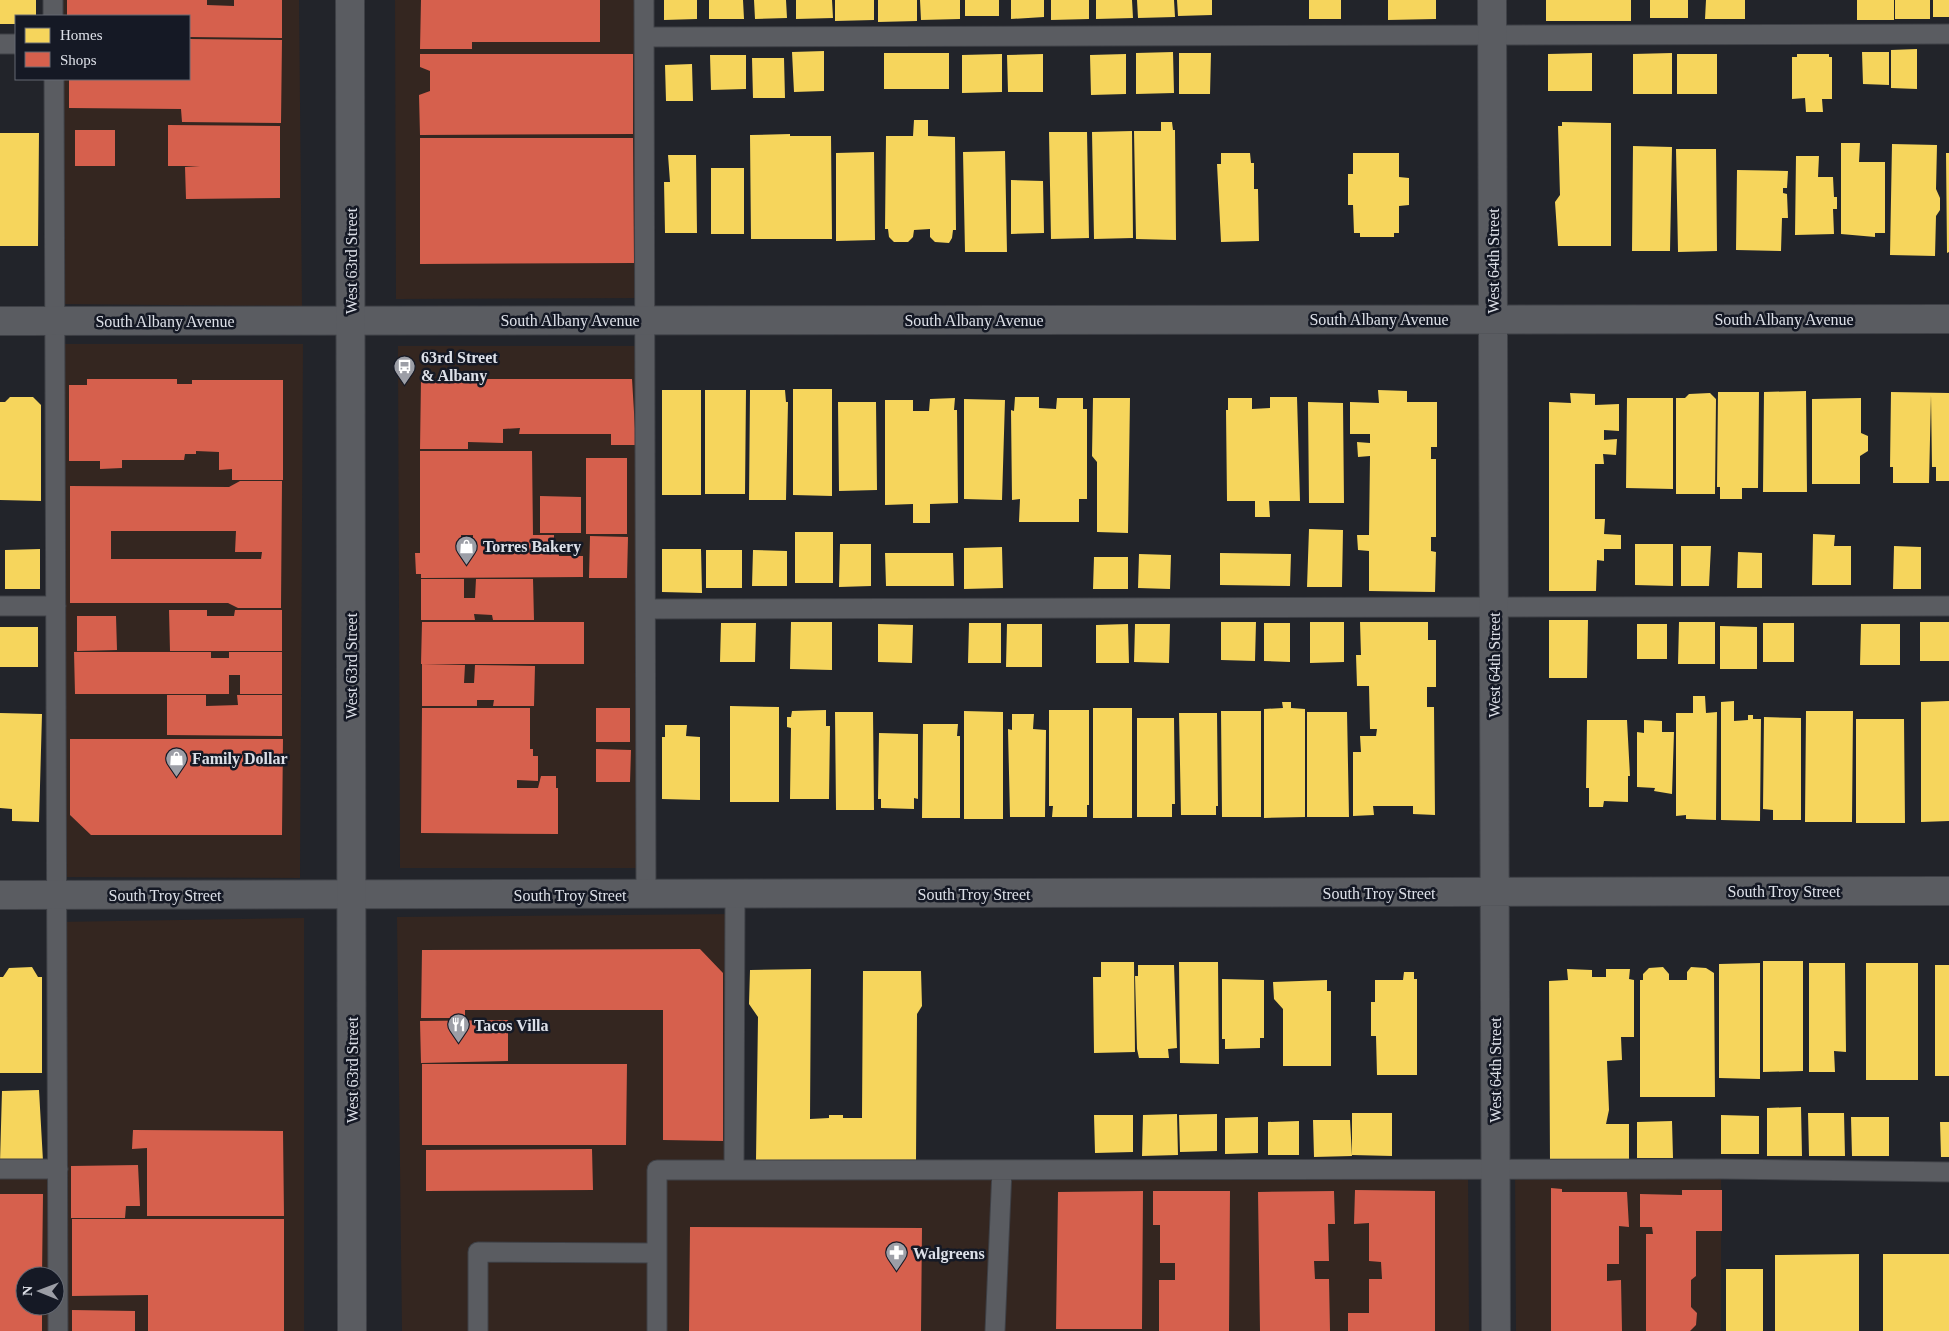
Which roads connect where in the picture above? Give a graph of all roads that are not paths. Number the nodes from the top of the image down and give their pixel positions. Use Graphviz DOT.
graph roads {
  1 [pos="53,0"];
  2 [pos="350,0"];
  3 [pos="644,0"];
  4 [pos="1492,0"];
  5 [pos="53,15"];
  6 [pos="1949,34"];
  7 [pos="1492,35"];
  8 [pos="644,37"];
  9 [pos="0,44"];
  10 [pos="15,44"];
  11 [pos="54,80"];
  12 [pos="1493,319"];
  13 [pos="1949,319"];
  14 [pos="351,320"];
  15 [pos="646,320"];
  16 [pos="0,321"];
  17 [pos="54,321"];
  18 [pos="0,606"];
  19 [pos="56,606"];
  20 [pos="1949,606"];
  21 [pos="1494,607"];
  22 [pos="646,609"];
  23 [pos="1949,891"];
  24 [pos="1494,892"];
  25 [pos="0,895"];
  26 [pos="57,895"];
  27 [pos="646,895"];
  28 [pos="735,895"];
  29 [pos="352,896"];
  30 [pos="0,1169"];
  31 [pos="58,1169"];
  32 [pos="734,1170"];
  33 [pos="1002,1170"];
  34 [pos="1495,1170"];
  35 [pos="1949,1172"];
  36 [pos="657,1253"];
  37 [pos="58,1331"];
  38 [pos="352,1331"];
  39 [pos="478,1331"];
  40 [pos="657,1331"];
  41 [pos="995,1331"];
  42 [pos="1496,1331"];
  1 -- 5 [label="lane"];
  2 -- 14 [label="street, West 63rd Street"];
  3 -- 8 [label="lane"];
  4 -- 7 [label="street, West 64th Street"];
  6 -- 7 [label="lane"];
  7 -- 8 [label="lane"];
  7 -- 12 [label="street, West 64th Street"];
  8 -- 15 [label="lane"];
  9 -- 10 [label="lane"];
  11 -- 17 [label="lane"];
  12 -- 13 [label="street, South Albany Avenue"];
  12 -- 15 [label="street, South Albany Avenue"];
  12 -- 21 [label="street, West 64th Street"];
  14 -- 15 [label="street, South Albany Avenue"];
  14 -- 17 [label="street, South Albany Avenue"];
  14 -- 29 [label="street, West 63rd Street"];
  15 -- 22 [label="lane"];
  16 -- 17 [label="street, South Albany Avenue"];
  17 -- 19 [label="lane"];
  18 -- 19 [label="lane"];
  19 -- 26 [label="lane"];
  20 -- 21 [label="lane"];
  21 -- 22 [label="lane"];
  21 -- 24 [label="street, West 64th Street"];
  22 -- 27 [label="lane"];
  23 -- 24 [label="street, South Troy Street"];
  24 -- 28 [label="street, South Troy Street"];
  24 -- 34 [label="street, West 64th Street"];
  25 -- 26 [label="street, South Troy Street"];
  26 -- 29 [label="street, South Troy Street"];
  26 -- 31 [label="lane"];
  27 -- 28 [label="street, South Troy Street"];
  27 -- 29 [label="street, South Troy Street"];
  28 -- 32 [label="lane"];
  29 -- 38 [label="street, West 63rd Street"];
  30 -- 31 [label="lane"];
  31 -- 37 [label="lane"];
  32 -- 33 [label="lane"];
  32 -- 36 [label="lane"];
  33 -- 34 [label="lane"];
  33 -- 41 [label="lane"];
  34 -- 35 [label="lane"];
  34 -- 42 [label="street, West 64th Street"];
  36 -- 39 [label="lane"];
  36 -- 40 [label="lane"];
}
